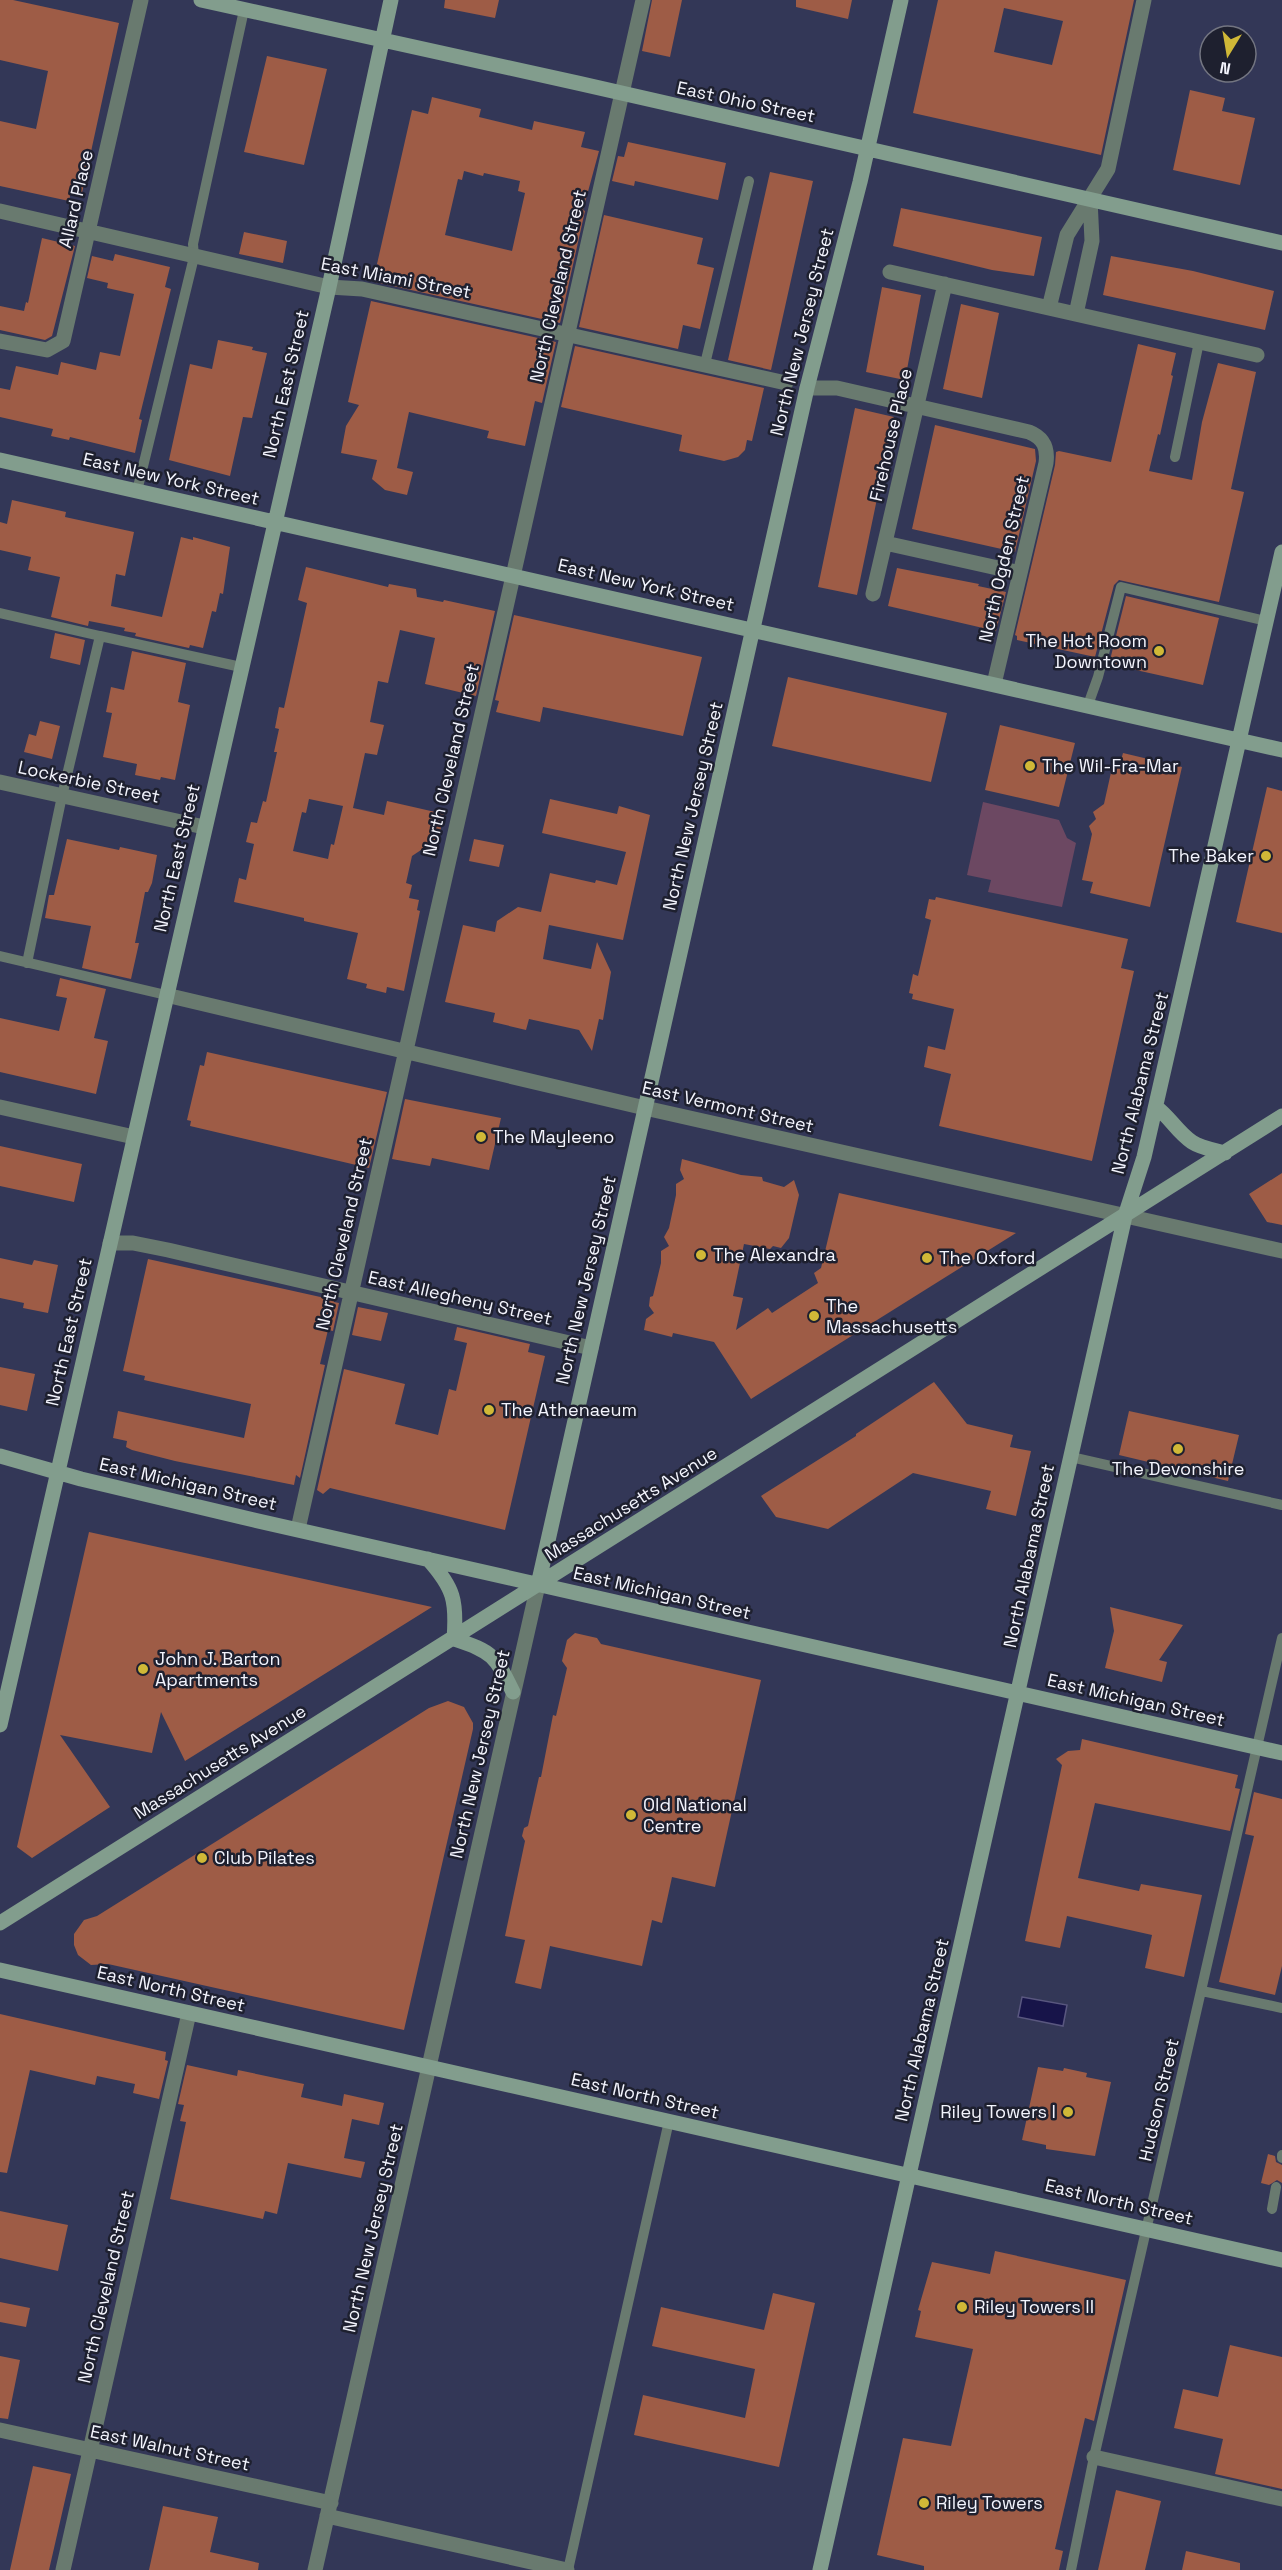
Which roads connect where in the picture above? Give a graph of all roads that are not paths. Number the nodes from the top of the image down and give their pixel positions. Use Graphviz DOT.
graph roads {
  1 [pos="141,0"];
  2 [pos="201,0"];
  3 [pos="391,0"];
  4 [pos="643,0"];
  5 [pos="901,0"];
  6 [pos="1144,0"];
  7 [pos="244,10"];
  8 [pos="382,41"];
  9 [pos="621,94"];
  10 [pos="867,148"];
  11 [pos="749,181"];
  12 [pos="1090,199"];
  13 [pos="0,211"];
  14 [pos="89,233"];
  15 [pos="1282,243"];
  16 [pos="194,257"];
  17 [pos="890,272"];
  18 [pos="945,284"];
  19 [pos="329,287"];
  20 [pos="1049,308"];
  21 [pos="1076,314"];
  22 [pos="567,333"];
  23 [pos="0,341"];
  24 [pos="1199,342"];
  25 [pos="1257,355"];
  26 [pos="705,364"];
  27 [pos="786,383"];
  28 [pos="807,388"];
  29 [pos="918,407"];
  30 [pos="1175,457"];
  31 [pos="0,460"];
  32 [pos="137,491"];
  33 [pos="274,521"];
  34 [pos="885,543"];
  35 [pos="1282,552"];
  36 [pos="1020,573"];
  37 [pos="513,575"];
  38 [pos="873,594"];
  39 [pos="0,613"];
  40 [pos="1266,621"];
  41 [pos="753,629"];
  42 [pos="100,636"];
  43 [pos="241,667"];
  44 [pos="994,684"];
  45 [pos="1088,705"];
  46 [pos="1239,741"];
  47 [pos="1282,750"];
  48 [pos="0,782"];
  49 [pos="62,796"];
  50 [pos="204,827"];
  51 [pos="0,957"];
  52 [pos="27,963"];
  53 [pos="166,995"];
  54 [pos="405,1053"];
  55 [pos="0,1107"];
  56 [pos="1156,1107"];
  57 [pos="645,1108"];
  58 [pos="1282,1116"];
  59 [pos="134,1137"];
  60 [pos="1225,1153"];
  61 [pos="1125,1216"];
  62 [pos="110,1243"];
  63 [pos="1282,1251"];
  64 [pos="351,1292"];
  65 [pos="591,1348"];
  66 [pos="0,1456"];
  67 [pos="1071,1456"];
  68 [pos="58,1472"];
  69 [pos="1282,1505"];
  70 [pos="298,1529"];
  71 [pos="428,1559"];
  72 [pos="538,1585"];
  73 [pos="1282,1638"];
  74 [pos="454,1639"];
  75 [pos="513,1692"];
  76 [pos="1019,1692"];
  77 [pos="0,1725"];
  78 [pos="1257,1748"];
  79 [pos="1282,1753"];
  80 [pos="0,1923"];
  81 [pos="0,1970"];
  82 [pos="1202,1991"];
  83 [pos="1282,2008"];
  84 [pos="189,2013"];
  85 [pos="429,2067"];
  86 [pos="669,2121"];
  87 [pos="909,2175"];
  88 [pos="1276,2187"];
  89 [pos="1272,2209"];
  90 [pos="1146,2228"];
  91 [pos="1282,2259"];
  92 [pos="0,2430"];
  93 [pos="89,2450"];
  94 [pos="1094,2457"];
  95 [pos="1282,2499"];
  96 [pos="329,2509"];
  97 [pos="63,2570"];
  98 [pos="315,2570"];
  99 [pos="567,2570"];
  100 [pos="820,2570"];
  101 [pos="1071,2570"];
  1 -- 14 [label="street, Allard Place"];
  2 -- 7 [label="main road, East Ohio Street"];
  3 -- 8 [label="main road, North East Street"];
  4 -- 9 [label="street, North Cleveland Street"];
  5 -- 10 [label="main road, North New Jersey Street"];
  6 -- 12 [label="street"];
  7 -- 8 [label="main road, East Ohio Street"];
  7 -- 16 [label="lane"];
  8 -- 9 [label="main road, East Ohio Street"];
  8 -- 19 [label="main road, North East Street"];
  9 -- 10 [label="main road, East Ohio Street"];
  9 -- 22 [label="street, North Cleveland Street"];
  10 -- 12 [label="main road, East Ohio Street"];
  10 -- 28 [label="main road, North New Jersey Street"];
  11 -- 26 [label="lane"];
  12 -- 15 [label="main road, East Ohio Street"];
  12 -- 20 [label="street"];
  12 -- 21 [label="street"];
  13 -- 14 [label="street, East Miami Street"];
  14 -- 16 [label="street, East Miami Street"];
  14 -- 23 [label="street, Allard Place"];
  16 -- 19 [label="street, East Miami Street"];
  16 -- 32 [label="lane"];
  17 -- 18 [label="street"];
  18 -- 20 [label="street"];
  18 -- 29 [label="street, Firehouse Place"];
  19 -- 22 [label="street, East Miami Street"];
  19 -- 33 [label="main road, North East Street"];
  20 -- 21 [label="street"];
  21 -- 24 [label="street"];
  22 -- 26 [label="street, East Miami Street"];
  22 -- 37 [label="street, North Cleveland Street"];
  24 -- 25 [label="street"];
  24 -- 30 [label="lane"];
  26 -- 27 [label="street, East Miami Street"];
  28 -- 29 [label="street"];
  28 -- 41 [label="main road, North New Jersey Street"];
  29 -- 34 [label="street, Firehouse Place"];
  29 -- 36 [label="street, North Ogden Street"];
  31 -- 32 [label="main road, East New York Street"];
  32 -- 33 [label="main road, East New York Street"];
  33 -- 37 [label="main road, East New York Street"];
  33 -- 43 [label="main road, North East Street"];
  34 -- 36 [label="street"];
  34 -- 38 [label="street, Firehouse Place"];
  35 -- 40 [label="main road, North Alabama Street"];
  36 -- 44 [label="street, North Ogden Street"];
  37 -- 41 [label="main road, East New York Street"];
  37 -- 54 [label="street, North Cleveland Street"];
  39 -- 42 [label="lane"];
  40 -- 45 [label="lane"];
  40 -- 46 [label="main road, North Alabama Street"];
  41 -- 44 [label="main road, East New York Street"];
  41 -- 57 [label="main road, North New Jersey Street"];
  42 -- 43 [label="lane"];
  42 -- 49 [label="lane"];
  43 -- 50 [label="main road, North East Street"];
  44 -- 45 [label="main road, East New York Street"];
  45 -- 46 [label="main road, East New York Street"];
  46 -- 47 [label="main road, East New York Street"];
  46 -- 56 [label="main road, North Alabama Street"];
  48 -- 49 [label="street, Lockerbie Street"];
  49 -- 50 [label="street, Lockerbie Street"];
  49 -- 52 [label="lane"];
  50 -- 53 [label="main road, North East Street"];
  51 -- 52 [label="lane"];
  52 -- 53 [label="lane"];
  53 -- 54 [label="street, East Vermont Street"];
  53 -- 59 [label="main road, North East Street"];
  54 -- 57 [label="street, East Vermont Street"];
  54 -- 64 [label="street, North Cleveland Street"];
  55 -- 59 [label="street"];
  56 -- 60 [label="main road"];
  56 -- 61 [label="main road, North Alabama Street"];
  57 -- 61 [label="street, East Vermont Street"];
  57 -- 65 [label="main road, North New Jersey Street"];
  58 -- 60 [label="main road, Massachusetts Avenue"];
  59 -- 62 [label="main road, North East Street"];
  60 -- 61 [label="main road, Massachusetts Avenue"];
  61 -- 63 [label="street, East Vermont Street"];
  61 -- 67 [label="main road, North Alabama Street"];
  61 -- 72 [label="main road, Massachusetts Avenue"];
  62 -- 64 [label="street, East Allegheny Street"];
  62 -- 68 [label="main road, North East Street"];
  64 -- 65 [label="street, East Allegheny Street"];
  64 -- 70 [label="street, North Cleveland Street"];
  65 -- 72 [label="main road, North New Jersey Street"];
  66 -- 68 [label="main road, East Michigan Street"];
  67 -- 69 [label="lane"];
  67 -- 76 [label="main road, North Alabama Street"];
  68 -- 70 [label="main road, East Michigan Street"];
  68 -- 77 [label="main road, North East Street"];
  70 -- 71 [label="main road, East Michigan Street"];
  71 -- 72 [label="main road, East Michigan Street"];
  71 -- 74 [label="main road"];
  72 -- 74 [label="main road, Massachusetts Avenue"];
  72 -- 75 [label="street, North New Jersey Street"];
  72 -- 76 [label="main road, East Michigan Street"];
  73 -- 78 [label="lane, Hudson Street"];
  74 -- 75 [label="main road"];
  74 -- 80 [label="main road, Massachusetts Avenue"];
  75 -- 85 [label="street, North New Jersey Street"];
  76 -- 78 [label="main road, East Michigan Street"];
  76 -- 87 [label="main road, North Alabama Street"];
  78 -- 79 [label="main road, East Michigan Street"];
  78 -- 82 [label="lane, Hudson Street"];
  81 -- 84 [label="main road, East North Street"];
  82 -- 83 [label="lane"];
  82 -- 90 [label="lane, Hudson Street"];
  84 -- 85 [label="main road, East North Street"];
  84 -- 93 [label="street, North Cleveland Street"];
  85 -- 86 [label="main road, East North Street"];
  85 -- 96 [label="street, North New Jersey Street"];
  86 -- 87 [label="main road, East North Street"];
  86 -- 99 [label="lane"];
  87 -- 90 [label="main road, East North Street"];
  87 -- 100 [label="main road, North Alabama Street"];
  88 -- 89 [label="lane"];
  90 -- 91 [label="main road, East North Street"];
  90 -- 94 [label="lane, Hudson Street"];
  92 -- 93 [label="street, East Walnut Street"];
  93 -- 96 [label="street, East Walnut Street"];
  93 -- 97 [label="street, North Cleveland Street"];
  94 -- 95 [label="street"];
  94 -- 101 [label="lane, Hudson Street"];
  96 -- 98 [label="street, North New Jersey Street"];
  96 -- 99 [label="street, East Walnut Street"];
}
